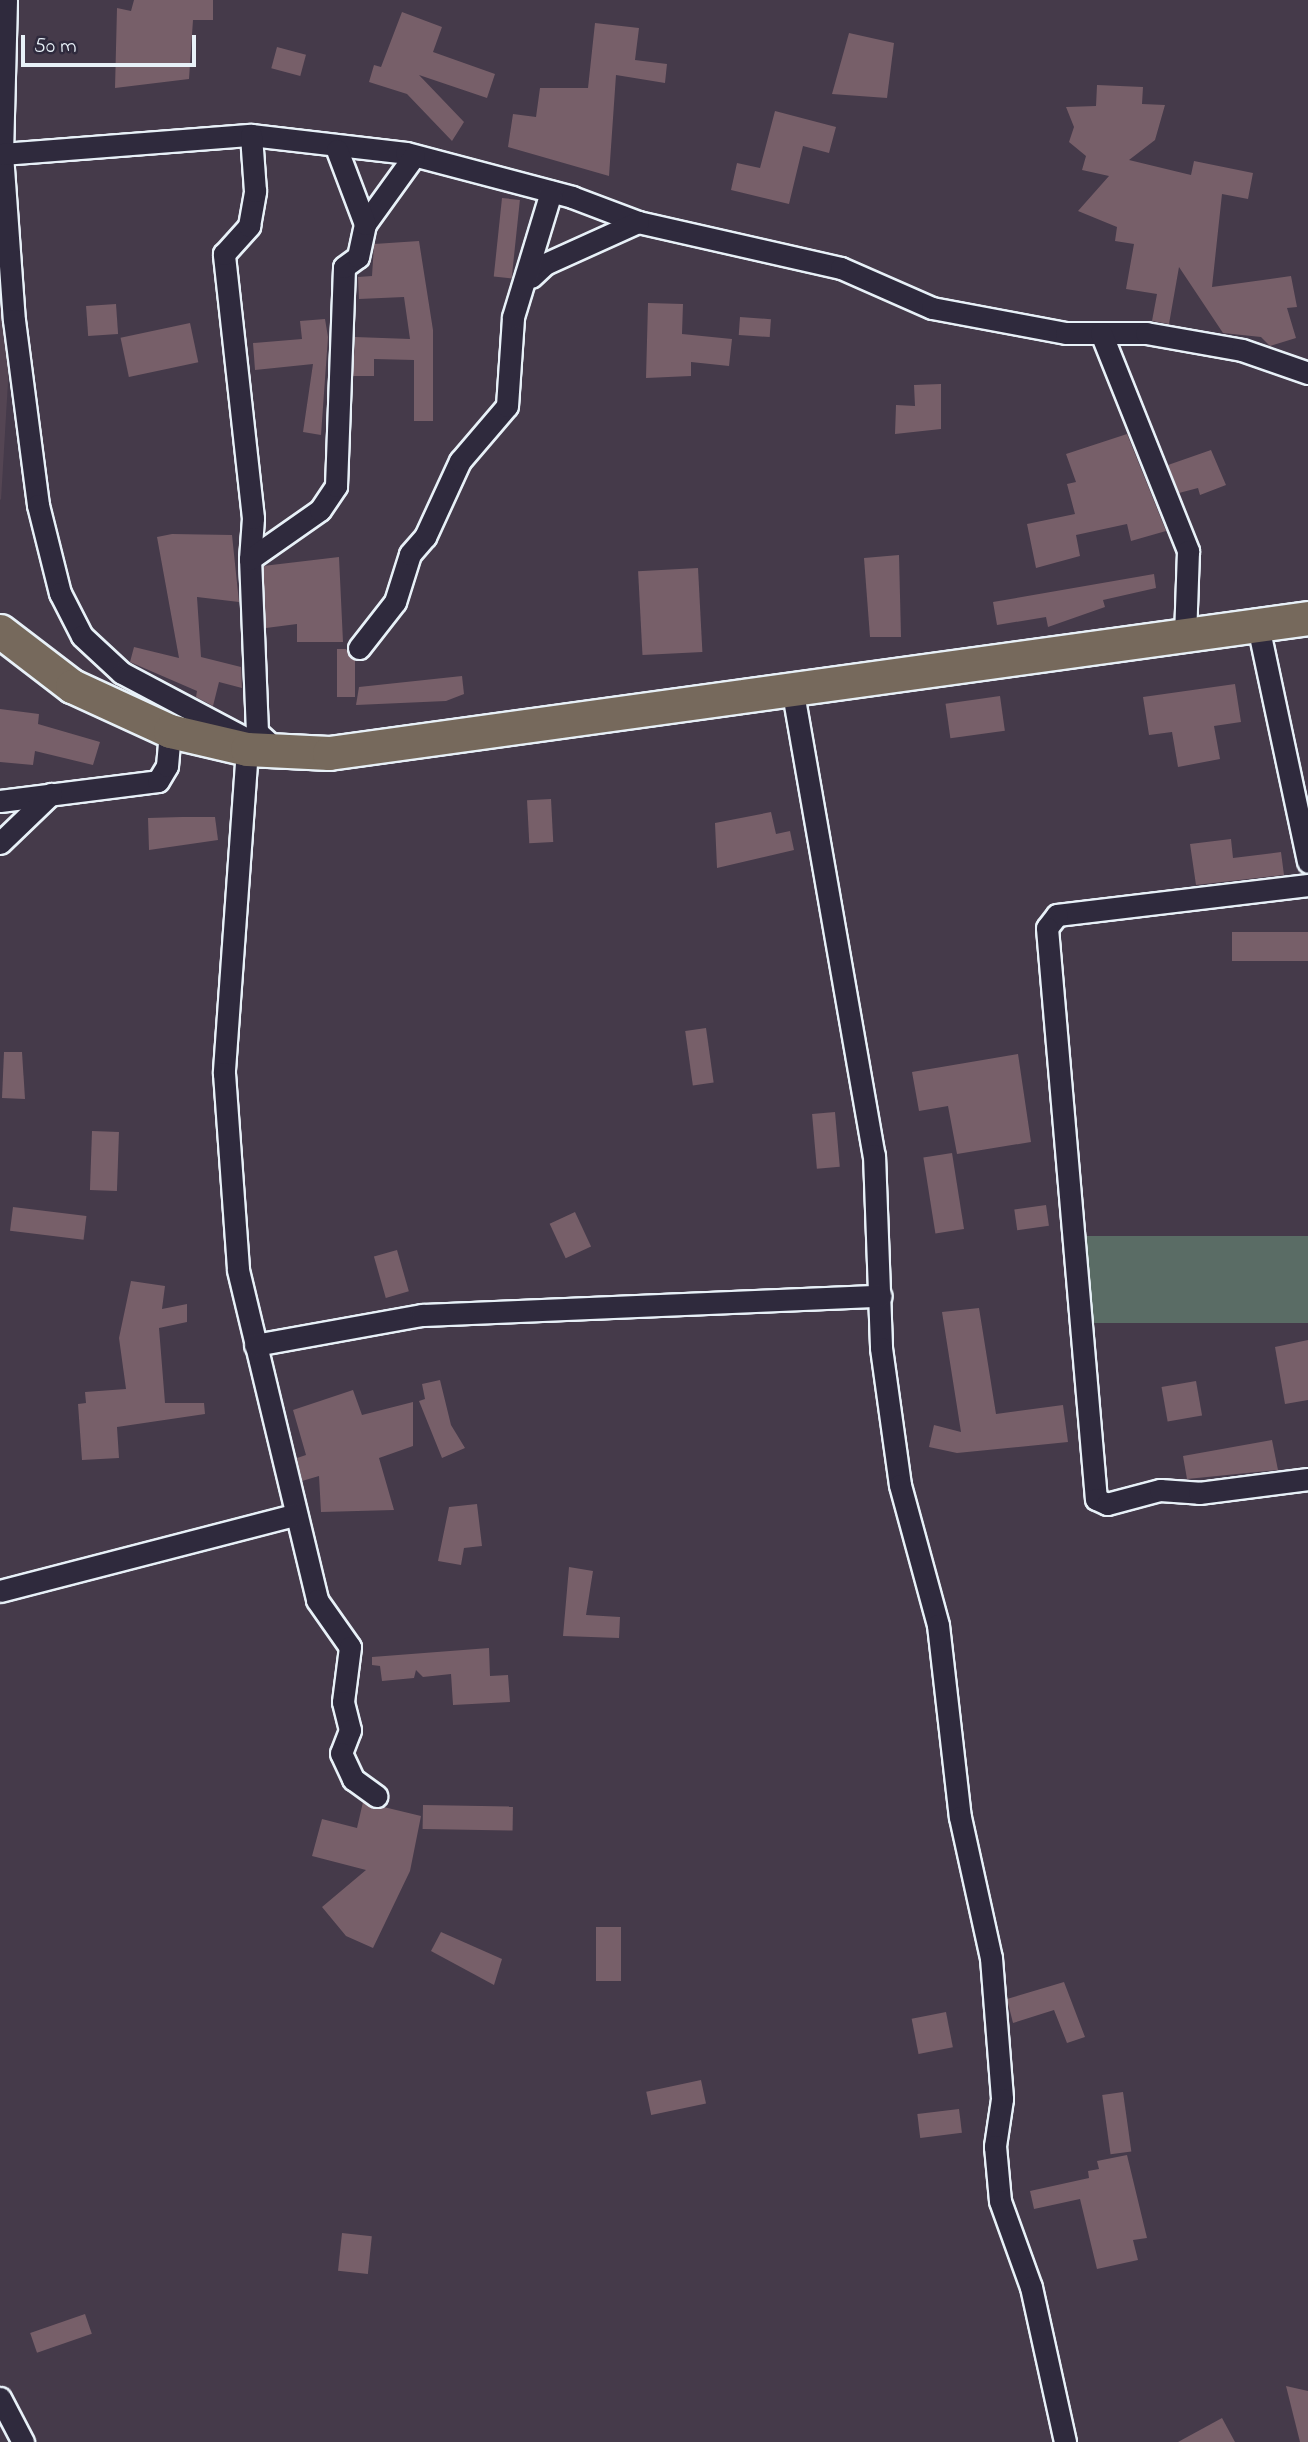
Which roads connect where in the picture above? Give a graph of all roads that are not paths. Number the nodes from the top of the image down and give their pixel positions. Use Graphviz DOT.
graph roads {
  1 [pos="6,0"];
  2 [pos="251,135"];
  3 [pos="337,150"];
  4 [pos="2,154"];
  5 [pos="414,156"];
  6 [pos="551,192"];
  7 [pos="638,222"];
  8 [pos="365,224"];
  9 [pos="531,277"];
  10 [pos="1101,333"];
  11 [pos="1308,373"];
  12 [pos="250,559"];
  13 [pos="1308,618"];
  14 [pos="1258,626"];
  15 [pos="0,631"];
  16 [pos="1185,636"];
  17 [pos="359,648"];
  18 [pos="793,693"];
  19 [pos="170,731"];
  20 [pos="247,749"];
  21 [pos="280,752"];
  22 [pos="51,794"];
  23 [pos="0,801"];
  24 [pos="0,843"];
  25 [pos="1308,862"];
  26 [pos="1308,885"];
  27 [pos="881,1296"];
  28 [pos="256,1345"];
  29 [pos="1308,1479"];
  30 [pos="294,1515"];
  31 [pos="0,1591"];
  32 [pos="376,1796"];
  33 [pos="0,2398"];
  34 [pos="23,2442"];
  35 [pos="1065,2442"];
  1 -- 4 [label="street"];
  2 -- 3 [label="street"];
  2 -- 4 [label="street"];
  2 -- 12 [label="street"];
  3 -- 5 [label="street"];
  3 -- 8 [label="street"];
  4 -- 21 [label="street"];
  5 -- 6 [label="street"];
  5 -- 8 [label="street"];
  6 -- 7 [label="street"];
  6 -- 9 [label="street"];
  7 -- 9 [label="street"];
  7 -- 10 [label="street"];
  8 -- 12 [label="street"];
  9 -- 17 [label="street"];
  10 -- 11 [label="street"];
  10 -- 16 [label="street"];
  12 -- 21 [label="street"];
  13 -- 14 [label="main road"];
  14 -- 16 [label="main road"];
  14 -- 25 [label="street"];
  15 -- 19 [label="main road"];
  16 -- 18 [label="main road"];
  18 -- 21 [label="main road"];
  18 -- 27 [label="street"];
  19 -- 20 [label="main road"];
  19 -- 22 [label="street"];
  20 -- 21 [label="main road"];
  20 -- 28 [label="street"];
  22 -- 23 [label="street"];
  22 -- 24 [label="street"];
  26 -- 29 [label="street"];
  27 -- 28 [label="street"];
  27 -- 35 [label="street"];
  28 -- 30 [label="street"];
  30 -- 31 [label="street"];
  30 -- 32 [label="street"];
  33 -- 34 [label="street"];
}
